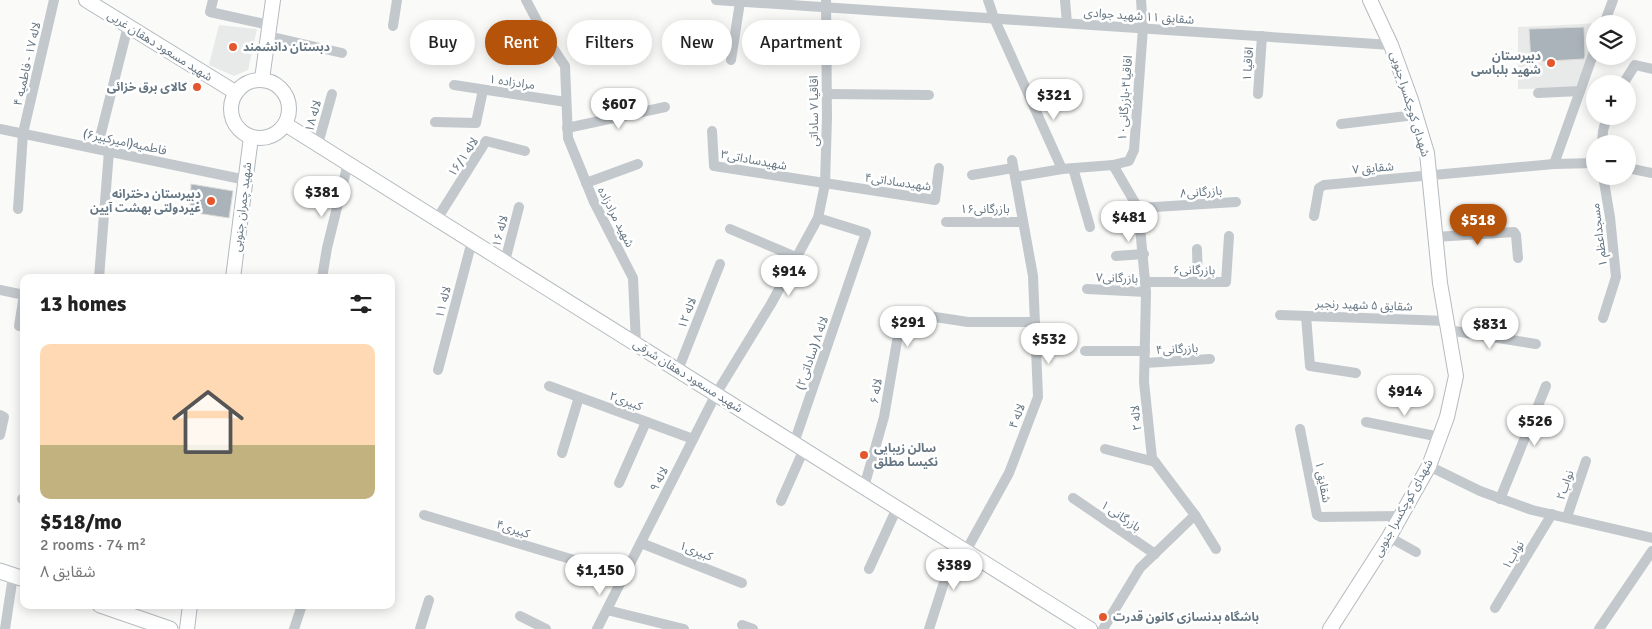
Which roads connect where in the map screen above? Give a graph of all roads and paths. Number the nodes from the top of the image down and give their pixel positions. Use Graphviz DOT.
graph roads {
  1 [pos="54,0"];
  2 [pos="213,0"];
  3 [pos="273,0"];
  4 [pos="397,0"];
  5 [pos="526,0"];
  6 [pos="716,0"];
  7 [pos="988,0"];
  8 [pos="1065,0"];
  9 [pos="1141,0"];
  10 [pos="1370,0"];
  11 [pos="1612,0"];
  12 [pos="95,2"];
  13 [pos="740,2"];
  14 [pos="826,4"];
  15 [pos="1607,15"];
  16 [pos="994,18"];
  17 [pos="1067,23"];
  18 [pos="128,26"];
  19 [pos="393,26"];
  20 [pos="1143,28"];
  21 [pos="269,31"];
  22 [pos="1262,36"];
  23 [pos="1391,45"];
  24 [pos="342,53"];
  25 [pos="732,54"];
  26 [pos="1589,65"];
  27 [pos="1652,69"];
  28 [pos="1629,75"];
  29 [pos="262,79"];
  30 [pos="454,85"];
  31 [pos="483,90"];
  32 [pos="1580,91"];
  33 [pos="235,92"];
  34 [pos="1538,93"];
  35 [pos="332,94"];
  36 [pos="827,94"];
  37 [pos="1258,94"];
  38 [pos="929,95"];
  39 [pos="566,102"];
  40 [pos="665,107"];
  41 [pos="1415,115"];
  42 [pos="435,122"];
  43 [pos="286,124"];
  44 [pos="1341,124"];
  45 [pos="567,128"];
  46 [pos="0,129"];
  47 [pos="712,131"];
  48 [pos="23,134"];
  49 [pos="251,137"];
  50 [pos="318,144"];
  51 [pos="97,149"];
  52 [pos="110,151"];
  53 [pos="526,151"];
  54 [pos="1586,162"];
  55 [pos="348,163"];
  56 [pos="638,164"];
  57 [pos="1554,164"];
  58 [pos="1113,165"];
  59 [pos="940,168"];
  60 [pos="1013,168"];
  61 [pos="1068,168"];
  62 [pos="1636,169"];
  63 [pos="1652,172"];
  64 [pos="972,175"];
  65 [pos="1429,175"];
  66 [pos="246,180"];
  67 [pos="586,183"];
  68 [pos="825,184"];
  69 [pos="1605,185"];
  70 [pos="1236,202"];
  71 [pos="519,207"];
  72 [pos="1138,208"];
  73 [pos="18,209"];
  74 [pos="1314,216"];
  75 [pos="818,218"];
  76 [pos="437,219"];
  77 [pos="946,222"];
  78 [pos="1023,222"];
  79 [pos="1090,227"];
  80 [pos="730,229"];
  81 [pos="1229,236"];
  82 [pos="1436,237"];
  83 [pos="472,241"];
  84 [pos="1198,249"];
  85 [pos="1144,254"];
  86 [pos="1116,256"];
  87 [pos="796,257"];
  88 [pos="1518,258"];
  89 [pos="505,261"];
  90 [pos="720,264"];
  91 [pos="99,274"];
  92 [pos="234,274"];
  93 [pos="323,274"];
  94 [pos="1198,282"];
  95 [pos="1145,287"];
  96 [pos="0,290"];
  97 [pos="1087,290"];
  98 [pos="20,294"];
  99 [pos="1280,315"];
  100 [pos="1306,316"];
  101 [pos="1603,318"];
  102 [pos="20,320"];
  103 [pos="1035,322"];
  104 [pos="19,326"];
  105 [pos="1447,326"];
  106 [pos="636,344"];
  107 [pos="1536,344"];
  108 [pos="1085,351"];
  109 [pos="1145,351"];
  110 [pos="1210,359"];
  111 [pos="1145,363"];
  112 [pos="438,370"];
  113 [pos="678,370"];
  114 [pos="1356,373"];
  115 [pos="550,386"];
  116 [pos="1546,386"];
  117 [pos="716,394"];
  118 [pos="579,397"];
  119 [pos="0,415"];
  120 [pos="646,422"];
  121 [pos="1366,422"];
  122 [pos="1300,429"];
  123 [pos="0,435"];
  124 [pos="1440,437"];
  125 [pos="693,439"];
  126 [pos="799,446"];
  127 [pos="1105,449"];
  128 [pos="562,453"];
  129 [pos="1586,461"];
  130 [pos="1155,462"];
  131 [pos="1429,466"];
  132 [pos="619,483"];
  133 [pos="864,487"];
  134 [pos="1073,498"];
  135 [pos="1500,499"];
  136 [pos="781,501"];
  137 [pos="896,508"];
  138 [pos="1552,514"];
  139 [pos="424,515"];
  140 [pos="1195,515"];
  141 [pos="1401,516"];
  142 [pos="1567,517"];
  143 [pos="1389,537"];
  144 [pos="1652,538"];
  145 [pos="641,543"];
  146 [pos="961,548"];
  147 [pos="1216,549"];
  148 [pos="1652,551"];
  149 [pos="1416,552"];
  150 [pos="1154,554"];
  151 [pos="868,568"];
  152 [pos="12,575"];
  153 [pos="624,575"];
  154 [pos="742,583"];
  155 [pos="429,600"];
  156 [pos="1495,608"];
  157 [pos="112,609"];
  158 [pos="190,609"];
  159 [pos="301,609"];
  160 [pos="606,610"];
  161 [pos="520,616"];
  162 [pos="742,625"];
  163 [pos="5,629"];
  164 [pos="170,629"];
  165 [pos="187,629"];
  166 [pos="294,629"];
  167 [pos="420,629"];
  168 [pos="546,629"];
  169 [pos="597,629"];
  170 [pos="684,629"];
  171 [pos="753,629"];
  172 [pos="929,629"];
  173 [pos="1090,629"];
  174 [pos="1103,629"];
  175 [pos="1330,629"];
  176 [pos="1599,629"];
  1 -- 48 [label="street, لاله ۱۷ - فاطمیه ۴"];
  2 -- 21 [label="street"];
  3 -- 21 [label="main road"];
  4 -- 19 [label="street"];
  5 -- 39 [label="street, شهید مرادزاده"];
  6 -- 13 [label="street, شقایق ۱۱ شهید جوادی"];
  7 -- 16 [label="street"];
  8 -- 17 [label="street"];
  9 -- 20 [label="street"];
  10 -- 23 [label="main road, شهدای کوچکسرا جنوبی"];
  11 -- 15 [label="street"];
  12 -- 18 [label="main road, شهید مسعود دهقان غربی"];
  13 -- 14 [label="street, شقایق ۱۱ شهید جوادی"];
  13 -- 25 [label="street"];
  14 -- 16 [label="street, شقایق ۱۱ شهید جوادی"];
  14 -- 36 [label="street, اقاقیا ۷ ساداتی"];
  16 -- 17 [label="street, شقایق ۱۱ شهید جوادی"];
  16 -- 61 [label="street"];
  17 -- 20 [label="street, شقایق ۱۱ شهید جوادی"];
  18 -- 33 [label="main road, شهید مسعود دهقان غربی"];
  18 -- 51 [label="street"];
  20 -- 22 [label="street, شقایق ۱۱ شهید جوادی"];
  20 -- 58 [label="street, اقاقیا۳-بازرگانی۱۰"];
  21 -- 24 [label="street"];
  21 -- 29 [label="main road"];
  22 -- 23 [label="street, شقایق ۱۱ شهید جوادی"];
  22 -- 37 [label="street, اقاقیا ۱"];
  23 -- 41 [label="main road, شهدای کوچکسرا جنوبی"];
  26 -- 32 [label="street"];
  27 -- 28 [label="street"];
  29 -- 33 [label="main road"];
  29 -- 43 [label="main road"];
  30 -- 31 [label="street, مرادزاده ۱"];
  31 -- 39 [label="street, مرادزاده ۱"];
  31 -- 42 [label="street"];
  32 -- 34 [label="street"];
  32 -- 57 [label="street"];
  33 -- 49 [label="main road"];
  35 -- 50 [label="street, لاله ۱۸"];
  36 -- 38 [label="street"];
  36 -- 68 [label="street, اقاقیا ۷ ساداتی"];
  39 -- 45 [label="street, شهید مرادزاده"];
  40 -- 45 [label="street"];
  41 -- 44 [label="street"];
  41 -- 65 [label="main road, شهدای کوچکسرا جنوبی"];
  43 -- 49 [label="main road"];
  43 -- 50 [label="main road, شهید مسعود دهقان شرقی"];
  45 -- 67 [label="street, شهید مرادزاده"];
  46 -- 48 [label="street, فاطمیه(امیرکبیر۶)"];
  47 -- 68 [label="street, شهیدساداتی۳"];
  48 -- 51 [label="street, فاطمیه(امیرکبیر۶)"];
  48 -- 73 [label="street, لاله ۱۷ - فاطمیه ۴"];
  49 -- 66 [label="main road, شهید چمران جنوبی"];
  50 -- 55 [label="main road, شهید مسعود دهقان شرقی"];
  51 -- 52 [label="street, فاطمیه(امیرکبیر۶)"];
  52 -- 66 [label="street, فاطمیه(امیرکبیر۶)"];
  52 -- 91 [label="street"];
  53 -- 76 [label="street, لاله ۱۶/۱"];
  54 -- 57 [label="street, شقایق ۷"];
  55 -- 76 [label="main road, شهید مسعود دهقان شرقی"];
  55 -- 93 [label="street"];
  56 -- 67 [label="street"];
  57 -- 65 [label="street, شقایق ۷"];
  58 -- 61 [label="street, اقاقیا۳-بازرگانی۱۰"];
  58 -- 72 [label="street, لاله ۲"];
  59 -- 68 [label="street, شهیدساداتی۴"];
  60 -- 61 [label="street, اقاقیا۳-بازرگانی۱۰"];
  60 -- 64 [label="street, اقاقیا۳-بازرگانی۱۰"];
  60 -- 78 [label="street, لاله ۴"];
  61 -- 79 [label="street"];
  62 -- 63 [label="street"];
  65 -- 74 [label="street, شقایق ۷"];
  65 -- 82 [label="main road, شهدای کوچکسرا جنوبی"];
  66 -- 92 [label="main road, شهید چمران جنوبی"];
  67 -- 106 [label="street, شهید مرادزاده"];
  68 -- 75 [label="street, اقاقیا ۷ ساداتی"];
  69 -- 101 [label="street, مسجداعظم ۱"];
  70 -- 72 [label="street, بازرگانی۸"];
  71 -- 89 [label="street, لاله ۱۶"];
  72 -- 85 [label="street, لاله ۲"];
  75 -- 87 [label="street, اقاقیا ۷ ساداتی"];
  75 -- 126 [label="street, لاله ۸ (ساداتی۲)"];
  76 -- 83 [label="main road, شهید مسعود دهقان شرقی"];
  77 -- 78 [label="street, بازرگانی۱۶"];
  78 -- 103 [label="street, لاله ۴"];
  80 -- 87 [label="street"];
  81 -- 94 [label="street, بازرگانی۶"];
  82 -- 88 [label="street"];
  82 -- 105 [label="main road, شهدای کوچکسرا جنوبی"];
  83 -- 89 [label="main road, شهید مسعود دهقان شرقی"];
  83 -- 112 [label="street, لاله ۱۱"];
  84 -- 94 [label="street"];
  85 -- 86 [label="street"];
  85 -- 95 [label="street, لاله ۲"];
  87 -- 117 [label="street, لاله ۹"];
  89 -- 106 [label="main road, شهید مسعود دهقان شرقی"];
  90 -- 113 [label="street, لاله ۱۲"];
  94 -- 95 [label="street, بازرگانی۶"];
  95 -- 97 [label="street, بازرگانی۷"];
  95 -- 109 [label="street, لاله ۲"];
  96 -- 98 [label="street"];
  99 -- 100 [label="street, شقایق ۵ شهید رنجبر"];
  100 -- 105 [label="street, شقایق ۵ شهید رنجبر"];
  100 -- 114 [label="street"];
  102 -- 104 [label="street"];
  103 -- 133 [label="street, لاله ۶"];
  103 -- 146 [label="street, لاله ۴"];
  105 -- 107 [label="street, شقایق ۵ شهید رنجبر"];
  105 -- 124 [label="main road, شهدای کوچکسرا جنوبی"];
  106 -- 113 [label="main road, شهید مسعود دهقان شرقی"];
  108 -- 109 [label="street"];
  109 -- 111 [label="street, لاله ۲"];
  110 -- 111 [label="street, بازرگانی۴"];
  111 -- 130 [label="street, لاله ۲"];
  113 -- 117 [label="main road, شهید مسعود دهقان شرقی"];
  115 -- 118 [label="street, کبیری۲"];
  116 -- 135 [label="street"];
  117 -- 125 [label="street, لاله ۹"];
  117 -- 126 [label="main road, شهید مسعود دهقان شرقی"];
  118 -- 120 [label="street, کبیری۲"];
  118 -- 128 [label="street"];
  119 -- 123 [label="street"];
  120 -- 125 [label="street, کبیری۲"];
  120 -- 132 [label="street"];
  121 -- 124 [label="street"];
  122 -- 141 [label="street, شقایق ۱"];
  124 -- 131 [label="main road, شهدای کوچکسرا جنوبی"];
  125 -- 145 [label="street, لاله ۹"];
  126 -- 133 [label="main road, شهید مسعود دهقان شرقی"];
  126 -- 136 [label="street"];
  127 -- 130 [label="street"];
  129 -- 142 [label="street, نواب۲"];
  130 -- 140 [label="street, لاله ۲"];
  131 -- 135 [label="street"];
  131 -- 141 [label="main road, شهدای کوچکسرا جنوبی"];
  133 -- 137 [label="main road, شهید مسعود دهقان شرقی"];
  134 -- 150 [label="street, بازرگانی ۱"];
  135 -- 138 [label="street"];
  137 -- 146 [label="main road, شهید مسعود دهقان شرقی"];
  137 -- 151 [label="street"];
  138 -- 142 [label="street"];
  138 -- 156 [label="street, نواب۱"];
  139 -- 153 [label="street, کبیری۴"];
  140 -- 147 [label="street, لاله ۲"];
  140 -- 150 [label="street"];
  141 -- 143 [label="main road, شهدای کوچکسرا جنوبی"];
  142 -- 144 [label="street"];
  143 -- 149 [label="street"];
  143 -- 175 [label="main road, شهدای کوچکسرا جنوبی"];
  145 -- 153 [label="street, لاله ۹"];
  145 -- 154 [label="street, کبیری۱"];
  146 -- 172 [label="street, لاله ۴"];
  146 -- 173 [label="main road, شهید مسعود دهقان شرقی"];
  148 -- 176 [label="street"];
  150 -- 174 [label="street"];
  152 -- 163 [label="street"];
  153 -- 160 [label="street, لاله ۹"];
  155 -- 167 [label="street"];
  157 -- 164 [label="main road"];
  158 -- 165 [label="main road"];
  159 -- 166 [label="street"];
  160 -- 169 [label="street, لاله ۹"];
  160 -- 170 [label="street"];
  161 -- 168 [label="street"];
  162 -- 171 [label="street"];
}
